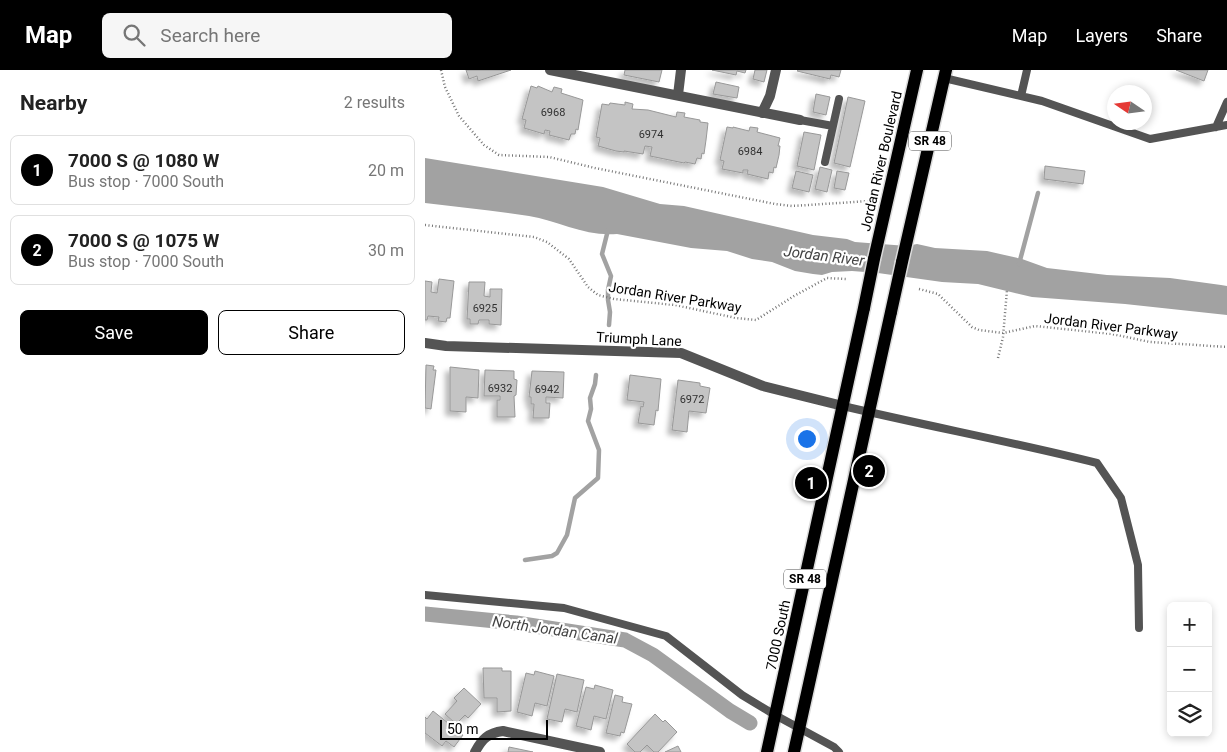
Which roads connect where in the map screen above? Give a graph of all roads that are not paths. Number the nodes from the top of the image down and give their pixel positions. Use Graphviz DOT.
graph roads {
  1 [pos="550,70"];
  2 [pos="681,70"];
  3 [pos="776,70"];
  4 [pos="917,70"];
  5 [pos="1027,70"];
  6 [pos="945,74"];
  7 [pos="678,95"];
  8 [pos="1021,96"];
  9 [pos="839,99"];
  10 [pos="1227,102"];
  11 [pos="762,113"];
  12 [pos="800,120"];
  13 [pos="1227,125"];
  14 [pos="833,126"];
  15 [pos="1216,127"];
  16 [pos="825,162"];
  17 [pos="874,259"];
  18 [pos="425,343"];
  19 [pos="843,406"];
  20 [pos="868,412"];
  21 [pos="425,595"];
  22 [pos="1139,628"];
  23 [pos="775,715"];
  24 [pos="800,728"];
  25 [pos="475,752"];
  26 [pos="600,752"];
  27 [pos="767,752"];
  28 [pos="795,752"];
  29 [pos="839,752"];
  1 -- 7 [label="street"];
  2 -- 7 [label="street"];
  3 -- 11 [label="street"];
  4 -- 17 [label="main road, Jordan River Boulevard / SR 48"];
  5 -- 8 [label="lane"];
  6 -- 8 [label="lane"];
  6 -- 20 [label="main road, SR 48, bridge"];
  7 -- 11 [label="street"];
  8 -- 15 [label="lane"];
  9 -- 14 [label="lane"];
  10 -- 15 [label="lane"];
  11 -- 12 [label="street"];
  12 -- 14 [label="lane"];
  13 -- 15 [label="lane"];
  14 -- 16 [label="lane"];
  17 -- 19 [label="main road, 7000 South / SR 48, bridge"];
  18 -- 19 [label="street, Triumph Lane"];
  19 -- 20 [label="lane"];
  19 -- 23 [label="main road, 7000 South / SR 48"];
  20 -- 22 [label="lane"];
  20 -- 24 [label="main road, SR 48"];
  21 -- 23 [label="lane"];
  23 -- 24 [label="lane"];
  23 -- 27 [label="main road, 7000 South / SR 48"];
  24 -- 28 [label="main road, SR 48"];
  24 -- 29 [label="lane"];
  25 -- 26 [label="street"];
}
